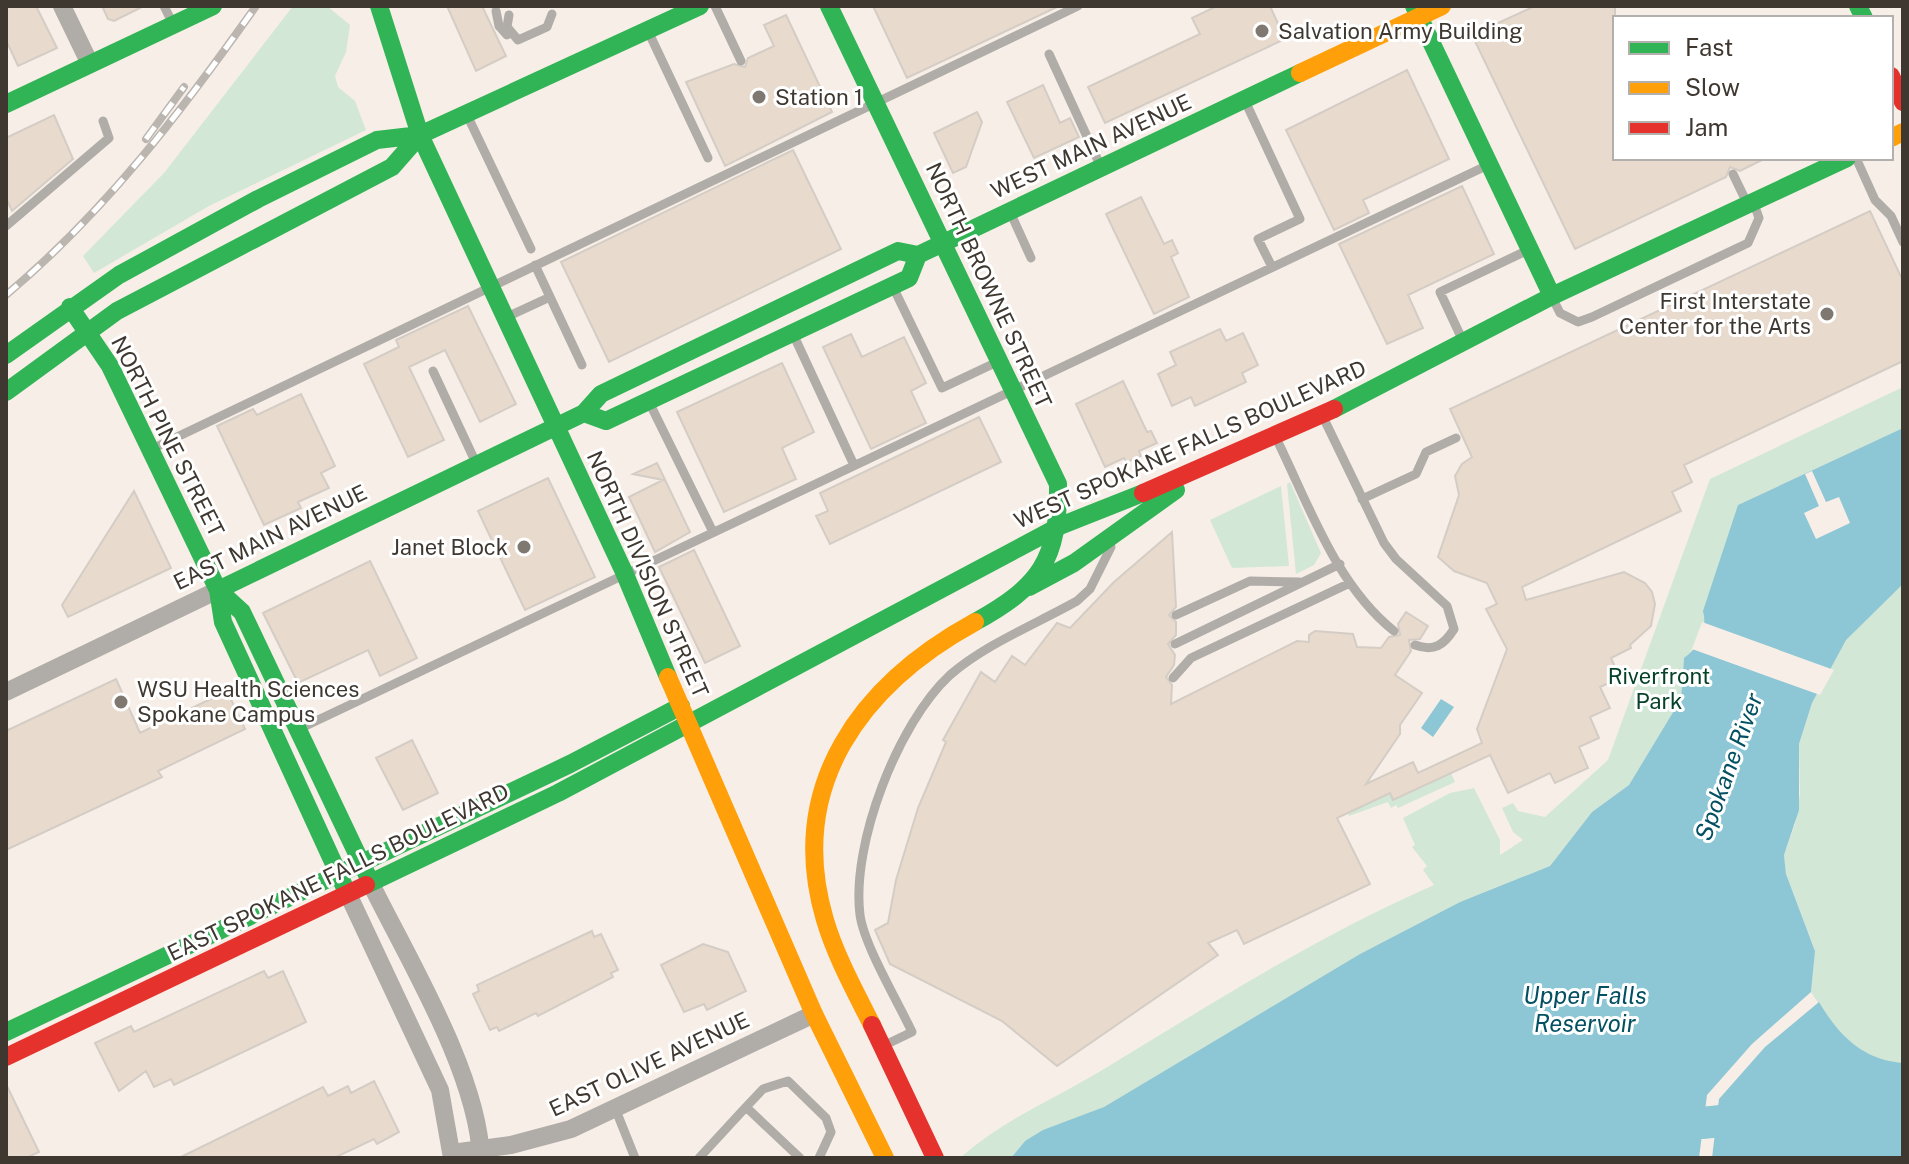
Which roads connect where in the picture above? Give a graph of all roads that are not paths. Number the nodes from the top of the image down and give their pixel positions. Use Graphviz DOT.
graph roads {
  1 [pos="62,6"];
  2 [pos="164,6"];
  3 [pos="213,6"];
  4 [pos="379,6"];
  5 [pos="700,6"];
  6 [pos="715,6"];
  7 [pos="829,6"];
  8 [pos="1078,6"];
  9 [pos="1442,6"];
  10 [pos="496,11"];
  11 [pos="1416,12"];
  12 [pos="552,14"];
  13 [pos="509,15"];
  14 [pos="184,17"];
  15 [pos="647,30"];
  16 [pos="513,39"];
  17 [pos="1049,54"];
  18 [pos="741,61"];
  19 [pos="90,64"];
  20 [pos="1893,80"];
  21 [pos="1244,100"];
  22 [pos="1903,102"];
  23 [pos="875,103"];
  24 [pos="6,104"];
  25 [pos="467,114"];
  26 [pos="103,121"];
  27 [pos="420,135"];
  28 [pos="708,158"];
  29 [pos="1857,160"];
  30 [pos="1834,161"];
  31 [pos="1489,164"];
  32 [pos="1101,168"];
  33 [pos="1733,174"];
  34 [pos="1750,203"];
  35 [pos="1010,211"];
  36 [pos="6,226"];
  37 [pos="1903,242"];
  38 [pos="943,243"];
  39 [pos="531,249"];
  40 [pos="1530,250"];
  41 [pos="918,255"];
  42 [pos="1031,258"];
  43 [pos="535,265"];
  44 [pos="1272,267"];
  45 [pos="491,285"];
  46 [pos="893,285"];
  47 [pos="1552,296"];
  48 [pos="550,297"];
  49 [pos="70,307"];
  50 [pos="506,317"];
  51 [pos="87,331"];
  52 [pos="793,332"];
  53 [pos="1464,342"];
  54 [pos="6,355"];
  55 [pos="998,362"];
  56 [pos="582,365"];
  57 [pos="433,371"];
  58 [pos="1011,389"];
  59 [pos="6,392"];
  60 [pos="649,401"];
  61 [pos="584,413"];
  62 [pos="1323,415"];
  63 [pos="555,427"];
  64 [pos="1275,437"];
  65 [pos="1456,438"];
  66 [pos="150,450"];
  67 [pos="853,463"];
  68 [pos="477,464"];
  69 [pos="1209,467"];
  70 [pos="1362,499"];
  71 [pos="1060,526"];
  72 [pos="712,530"];
  73 [pos="1118,531"];
  74 [pos="1340,564"];
  75 [pos="624,572"];
  76 [pos="1303,582"];
  77 [pos="1350,583"];
  78 [pos="1029,587"];
  79 [pos="218,590"];
  80 [pos="1176,615"];
  81 [pos="1394,631"];
  82 [pos="1175,644"];
  83 [pos="1415,645"];
  84 [pos="1173,678"];
  85 [pos="6,692"];
  86 [pos="681,706"];
  87 [pos="689,724"];
  88 [pos="297,730"];
  89 [pos="279,740"];
  90 [pos="361,864"];
  91 [pos="339,875"];
  92 [pos="371,884"];
  93 [pos="348,894"];
  94 [pos="814,1014"];
  95 [pos="6,1032"];
  96 [pos="882,1047"];
  97 [pos="6,1057"];
  98 [pos="746,1107"];
  99 [pos="615,1108"];
  100 [pos="480,1154"];
  101 [pos="933,1154"];
  102 [pos="452,1156"];
  103 [pos="635,1158"];
  104 [pos="699,1158"];
  105 [pos="800,1158"];
  106 [pos="819,1158"];
  107 [pos="885,1158"];
  1 -- 19 [label="street"];
  2 -- 14 [label="lane"];
  3 -- 14 [label="main road"];
  4 -- 27 [label="main road, NORTH DIVISION STREET"];
  5 -- 15 [label="main road"];
  6 -- 18 [label="lane"];
  7 -- 23 [label="main road, NORTH BROWNE STREET"];
  8 -- 23 [label="lane"];
  9 -- 11 [label="main road, WEST MAIN AVENUE"];
  10 -- 16 [label="lane"];
  11 -- 21 [label="main road, WEST MAIN AVENUE"];
  11 -- 31 [label="main road"];
  12 -- 16 [label="lane"];
  13 -- 16 [label="lane"];
  14 -- 19 [label="main road"];
  15 -- 25 [label="main road"];
  15 -- 28 [label="lane"];
  17 -- 32 [label="lane"];
  19 -- 24 [label="main road"];
  20 -- 22 [label="main road"];
  21 -- 32 [label="main road, WEST MAIN AVENUE"];
  21 -- 44 [label="lane"];
  23 -- 38 [label="main road, NORTH BROWNE STREET"];
  23 -- 43 [label="lane"];
  25 -- 27 [label="main road"];
  25 -- 39 [label="lane"];
  26 -- 36 [label="lane"];
  27 -- 45 [label="main road, NORTH DIVISION STREET"];
  27 -- 49 [label="main road"];
  27 -- 51 [label="main road"];
  29 -- 37 [label="lane"];
  30 -- 34 [label="main road, WEST SPOKANE FALLS BOULEVARD"];
  31 -- 40 [label="main road"];
  31 -- 44 [label="lane"];
  32 -- 35 [label="main road, WEST MAIN AVENUE"];
  33 -- 34 [label="lane"];
  34 -- 47 [label="main road, WEST SPOKANE FALLS BOULEVARD"];
  34 -- 47 [label="lane"];
  35 -- 38 [label="main road, WEST MAIN AVENUE"];
  35 -- 42 [label="lane"];
  38 -- 41 [label="main road, WEST MAIN AVENUE"];
  38 -- 55 [label="main road, NORTH BROWNE STREET"];
  40 -- 47 [label="main road"];
  40 -- 53 [label="lane"];
  41 -- 46 [label="main road, WEST MAIN AVENUE"];
  41 -- 61 [label="main road"];
  43 -- 45 [label="lane"];
  43 -- 48 [label="lane"];
  44 -- 58 [label="lane"];
  45 -- 50 [label="main road, NORTH DIVISION STREET"];
  45 -- 66 [label="lane"];
  46 -- 52 [label="main road, WEST MAIN AVENUE"];
  46 -- 55 [label="lane"];
  47 -- 53 [label="main road, WEST SPOKANE FALLS BOULEVARD"];
  48 -- 50 [label="lane"];
  48 -- 56 [label="lane"];
  49 -- 51 [label="main road, NORTH PINE STREET"];
  49 -- 54 [label="main road"];
  50 -- 63 [label="main road, NORTH DIVISION STREET"];
  51 -- 59 [label="main road"];
  51 -- 66 [label="main road, NORTH PINE STREET"];
  52 -- 60 [label="main road, WEST MAIN AVENUE"];
  52 -- 67 [label="lane"];
  53 -- 62 [label="main road, WEST SPOKANE FALLS BOULEVARD"];
  55 -- 58 [label="main road, NORTH BROWNE STREET"];
  57 -- 68 [label="lane"];
  58 -- 67 [label="lane"];
  58 -- 71 [label="main road, NORTH BROWNE STREET"];
  60 -- 61 [label="main road, WEST MAIN AVENUE"];
  60 -- 72 [label="lane"];
  61 -- 63 [label="main road, WEST MAIN AVENUE"];
  62 -- 64 [label="main road, WEST SPOKANE FALLS BOULEVARD"];
  62 -- 70 [label="lane"];
  63 -- 68 [label="main road, EAST MAIN AVENUE"];
  63 -- 75 [label="main road, NORTH DIVISION STREET"];
  64 -- 69 [label="main road, WEST SPOKANE FALLS BOULEVARD"];
  64 -- 74 [label="lane"];
  65 -- 70 [label="lane"];
  66 -- 79 [label="main road, NORTH PINE STREET"];
  67 -- 72 [label="lane"];
  68 -- 79 [label="main road, EAST MAIN AVENUE"];
  69 -- 71 [label="main road, WEST SPOKANE FALLS BOULEVARD"];
  69 -- 73 [label="main road"];
  70 -- 83 [label="lane"];
  71 -- 78 [label="main road, NORTH BROWNE STREET"];
  71 -- 87 [label="main road, WEST SPOKANE FALLS BOULEVARD"];
  72 -- 75 [label="lane"];
  73 -- 78 [label="main road"];
  73 -- 96 [label="lane"];
  74 -- 76 [label="lane"];
  74 -- 77 [label="lane"];
  75 -- 86 [label="main road, NORTH DIVISION STREET"];
  75 -- 88 [label="lane"];
  76 -- 80 [label="lane"];
  76 -- 82 [label="lane"];
  77 -- 81 [label="lane"];
  77 -- 84 [label="lane"];
  78 -- 96 [label="main road"];
  79 -- 85 [label="street, EAST MAIN AVENUE"];
  79 -- 88 [label="main road, NORTH PINE STREET"];
  79 -- 89 [label="main road, NORTH PINE STREET"];
  86 -- 87 [label="main road, NORTH DIVISION STREET"];
  86 -- 90 [label="main road, EAST SPOKANE FALLS BOULEVARD"];
  87 -- 92 [label="main road, EAST SPOKANE FALLS BOULEVARD"];
  87 -- 94 [label="main road, NORTH DIVISION STREET"];
  88 -- 89 [label="lane"];
  88 -- 90 [label="main road, NORTH PINE STREET"];
  89 -- 91 [label="main road, NORTH PINE STREET"];
  90 -- 91 [label="main road, EAST SPOKANE FALLS BOULEVARD"];
  90 -- 92 [label="main road, NORTH PINE STREET"];
  91 -- 93 [label="main road, NORTH PINE STREET"];
  91 -- 95 [label="main road, EAST SPOKANE FALLS BOULEVARD"];
  92 -- 93 [label="main road, EAST SPOKANE FALLS BOULEVARD"];
  92 -- 100 [label="street"];
  93 -- 97 [label="main road, EAST SPOKANE FALLS BOULEVARD"];
  93 -- 102 [label="street"];
  94 -- 99 [label="street, EAST OLIVE AVENUE"];
  94 -- 107 [label="main road, NORTH DIVISION STREET"];
  96 -- 101 [label="main road"];
  98 -- 104 [label="lane"];
  98 -- 105 [label="lane"];
  98 -- 106 [label="lane"];
  99 -- 100 [label="street, EAST OLIVE AVENUE"];
  99 -- 103 [label="lane"];
  100 -- 102 [label="street, EAST OLIVE AVENUE"];
}
